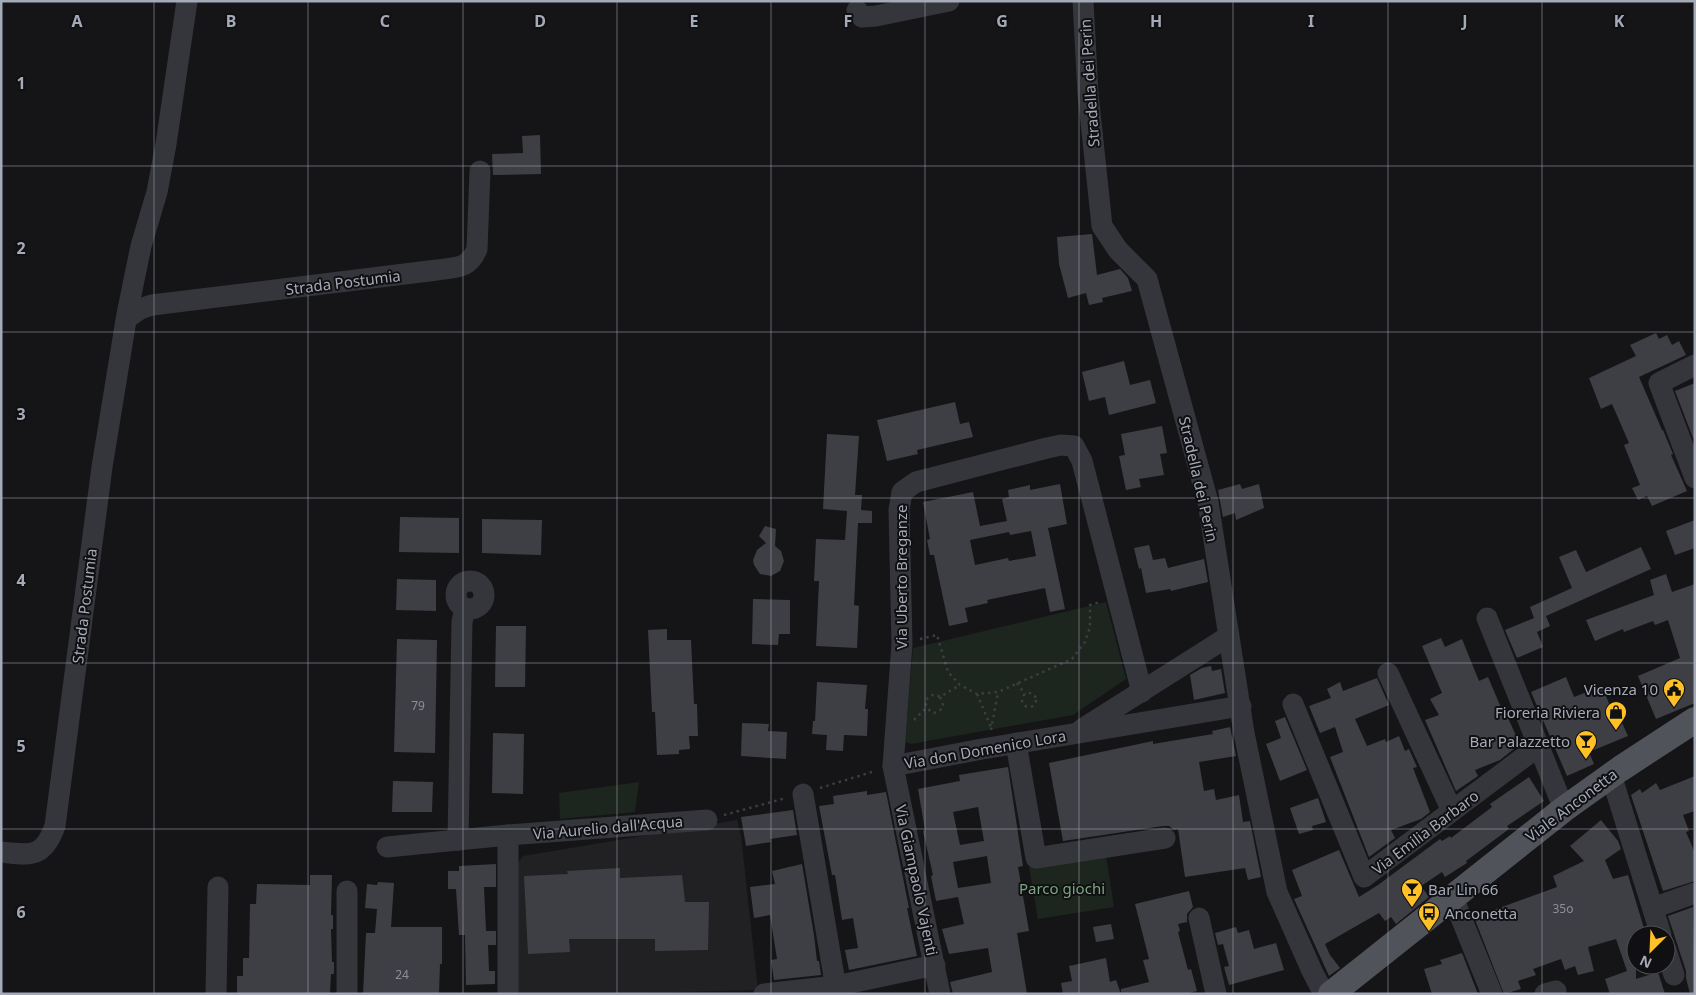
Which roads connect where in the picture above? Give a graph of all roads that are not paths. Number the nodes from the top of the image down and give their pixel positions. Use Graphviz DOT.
graph roads {
  1 [pos="187,1"];
  2 [pos="949,1"];
  3 [pos="1083,1"];
  4 [pos="857,10"];
  5 [pos="480,171"];
  6 [pos="127,318"];
  7 [pos="1695,366"];
  8 [pos="1695,478"];
  9 [pos="465,608"];
  10 [pos="1487,618"];
  11 [pos="1229,636"];
  12 [pos="1388,673"];
  13 [pos="1142,692"];
  14 [pos="1293,704"];
  15 [pos="1241,706"];
  16 [pos="1695,720"];
  17 [pos="1076,733"];
  18 [pos="1016,743"];
  19 [pos="1539,746"];
  20 [pos="893,766"];
  21 [pos="1611,775"];
  22 [pos="803,794"];
  23 [pos="1564,809"];
  24 [pos="1452,811"];
  25 [pos="708,820"];
  26 [pos="508,836"];
  27 [pos="1165,838"];
  28 [pos="458,840"];
  29 [pos="387,847"];
  30 [pos="1,852"];
  31 [pos="218,887"];
  32 [pos="347,891"];
  33 [pos="1695,893"];
  34 [pos="1453,898"];
  35 [pos="1652,908"];
  36 [pos="1199,918"];
  37 [pos="1658,925"];
  38 [pos="935,965"];
  39 [pos="1344,989"];
  40 [pos="836,990"];
  41 [pos="216,994"];
  42 [pos="347,994"];
  43 [pos="508,994"];
  44 [pos="764,994"];
  45 [pos="940,994"];
  46 [pos="1216,994"];
  47 [pos="1324,994"];
  48 [pos="1492,994"];
  1 -- 6 [label="street, Strada Postumia"];
  2 -- 4 [label="street"];
  3 -- 11 [label="street, Stradella dei Perin"];
  5 -- 6 [label="street, Strada Postumia"];
  6 -- 30 [label="street, Strada Postumia"];
  7 -- 8 [label="street"];
  9 -- 28 [label="street"];
  10 -- 19 [label="street"];
  11 -- 13 [label="street, Via don Domenico Lora"];
  11 -- 15 [label="street, Stradella dei Perin"];
  12 -- 24 [label="street"];
  13 -- 17 [label="street, Via don Domenico Lora"];
  13 -- 20 [label="street, Via Uberto Breganze"];
  14 -- 24 [label="street, Via Emilia Barbaro"];
  15 -- 17 [label="street, Via don Domenico Lora"];
  15 -- 47 [label="street, Stradella dei Perin"];
  16 -- 21 [label="main road, Viale Anconetta"];
  17 -- 18 [label="street, Via don Domenico Lora"];
  18 -- 20 [label="street, Via don Domenico Lora"];
  18 -- 27 [label="street"];
  19 -- 23 [label="street"];
  19 -- 24 [label="street, Via Emilia Barbaro"];
  20 -- 38 [label="street, Via Giampaolo Vajenti"];
  21 -- 23 [label="main road, Viale Anconetta"];
  21 -- 35 [label="street"];
  22 -- 40 [label="street"];
  23 -- 34 [label="main road, Viale Anconetta"];
  25 -- 26 [label="street, Via Aurelio dall'Acqua"];
  26 -- 28 [label="street, Via Aurelio dall'Acqua"];
  26 -- 43 [label="street"];
  28 -- 29 [label="street, Via Aurelio dall'Acqua"];
  31 -- 41 [label="street"];
  32 -- 42 [label="street"];
  33 -- 35 [label="street"];
  34 -- 39 [label="main road, Viale Anconetta"];
  34 -- 48 [label="street"];
  35 -- 37 [label="street"];
  36 -- 46 [label="street"];
  38 -- 40 [label="street"];
  38 -- 45 [label="street, Via Giampaolo Vajenti"];
  40 -- 44 [label="street"];
}
